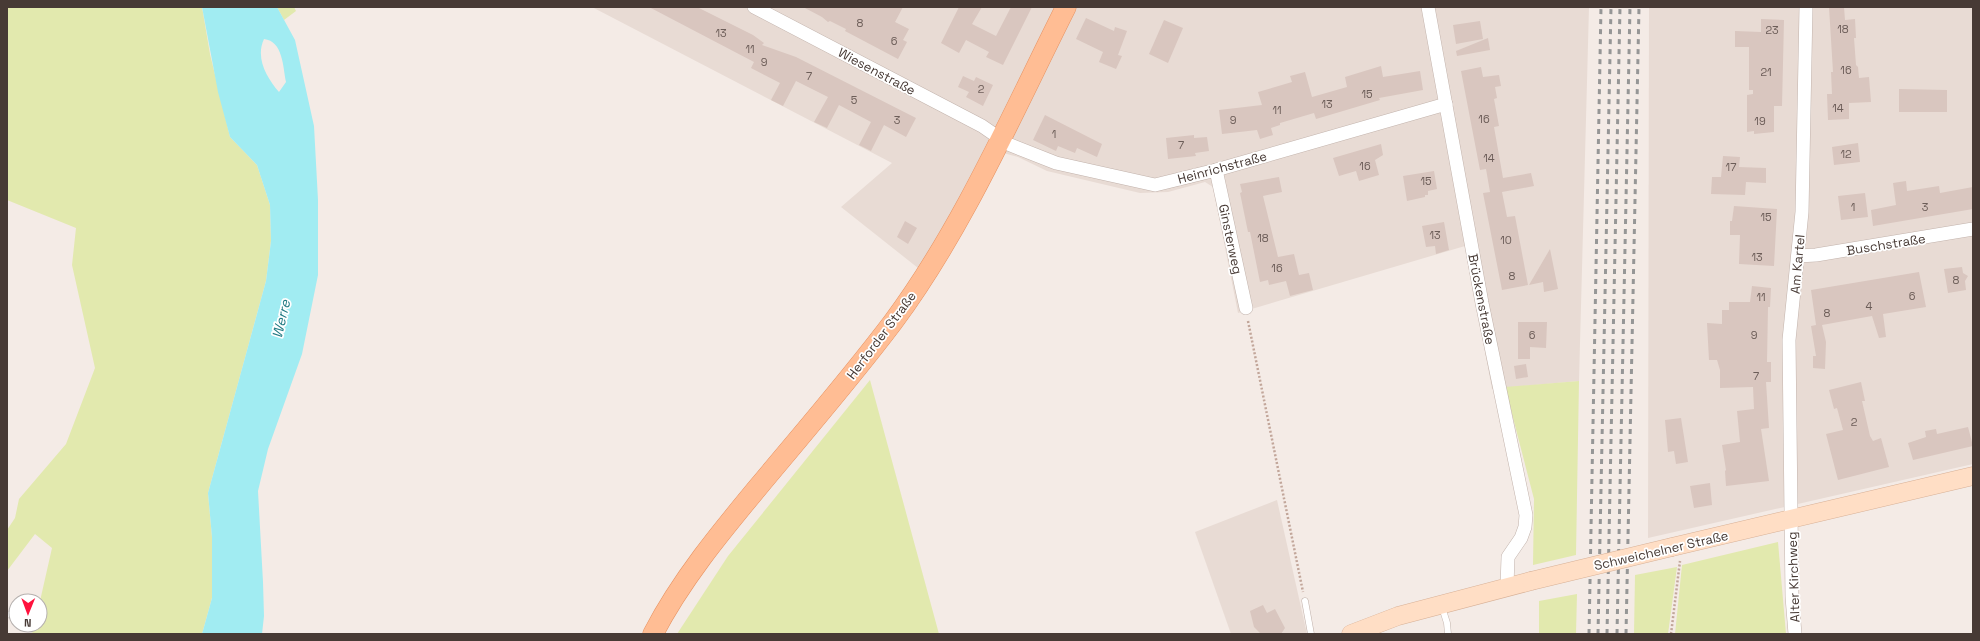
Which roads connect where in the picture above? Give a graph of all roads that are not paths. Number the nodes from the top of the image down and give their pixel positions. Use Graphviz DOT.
graph roads {
  1 [pos="754,7"];
  2 [pos="1066,7"];
  3 [pos="1428,7"];
  4 [pos="1806,7"];
  5 [pos="1446,104"];
  6 [pos="999,138"];
  7 [pos="1216,170"];
  8 [pos="1973,230"];
  9 [pos="1798,256"];
  10 [pos="1246,308"];
  11 [pos="1973,476"];
  12 [pos="1791,520"];
  13 [pos="1507,586"];
  14 [pos="1305,601"];
  15 [pos="1440,603"];
  16 [pos="653,634"];
  17 [pos="1311,634"];
  18 [pos="1351,634"];
  19 [pos="1448,634"];
  20 [pos="1796,634"];
  1 -- 6 [label="street, Wiesenstraße"];
  2 -- 6 [label="main road, Herforder Straße"];
  3 -- 5 [label="street, Brückenstraße"];
  4 -- 9 [label="street, Am Kartel"];
  5 -- 7 [label="street, Heinrichstraße"];
  5 -- 13 [label="street, Brückenstraße"];
  6 -- 7 [label="street, Heinrichstraße"];
  6 -- 16 [label="main road, Herforder Straße"];
  7 -- 10 [label="street, Ginsterweg"];
  8 -- 9 [label="street, Buschstraße"];
  9 -- 12 [label="street, Am Kartel"];
  11 -- 12 [label="street, Schweichelner Straße"];
  12 -- 13 [label="street, Schweichelner Straße, bridge"];
  12 -- 20 [label="street, Alter Kirchweg"];
  13 -- 15 [label="street, Schweichelner Straße"];
  14 -- 17 [label="lane"];
  15 -- 18 [label="street, Schweichelner Straße"];
  15 -- 19 [label="lane"];
}
